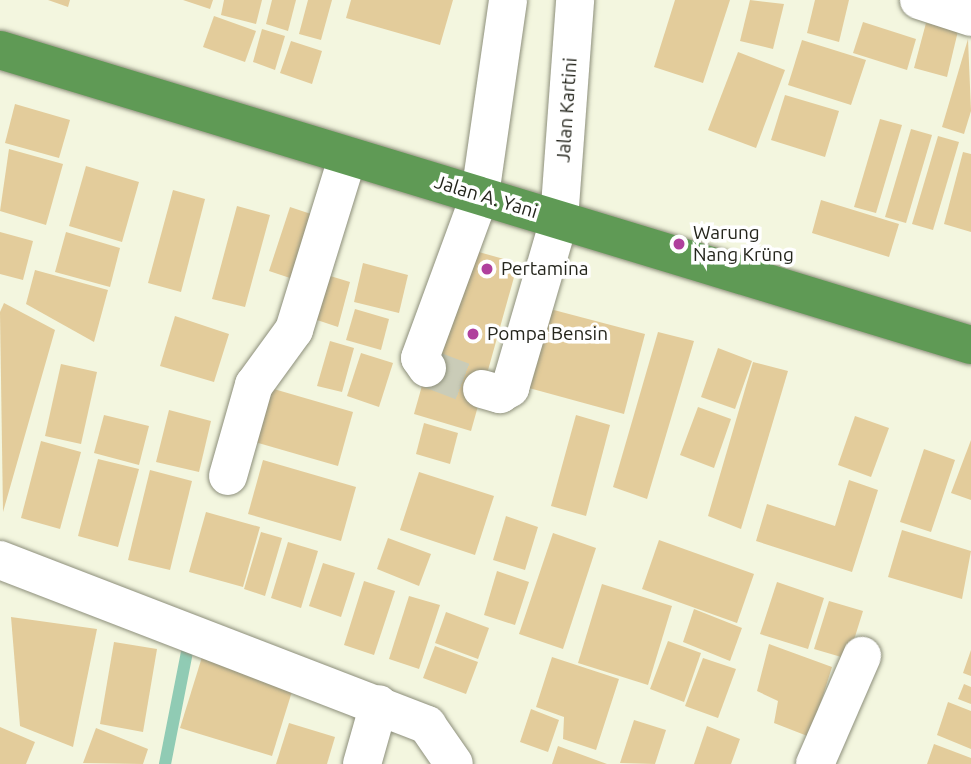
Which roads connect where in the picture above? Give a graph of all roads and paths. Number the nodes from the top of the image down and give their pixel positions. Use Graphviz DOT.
graph roads {
  1 [pos="508,0"];
  2 [pos="575,0"];
  3 [pos="919,0"];
  4 [pos="971,18"];
  5 [pos="0,50"];
  6 [pos="348,156"];
  7 [pos="480,195"];
  8 [pos="559,220"];
  9 [pos="971,345"];
  10 [pos="428,368"];
  11 [pos="482,390"];
  12 [pos="228,476"];
  13 [pos="0,560"];
  14 [pos="862,656"];
  15 [pos="380,704"];
  16 [pos="362,764"];
  17 [pos="454,764"];
  18 [pos="815,764"];
  1 -- 7 [label="street"];
  2 -- 8 [label="street, Jalan Kartini"];
  3 -- 4 [label="street"];
  5 -- 6 [label="highway, Jalan A. Yani"];
  6 -- 7 [label="highway, Jalan A. Yani"];
  6 -- 12 [label="street"];
  7 -- 8 [label="highway, Jalan A. Yani"];
  7 -- 10 [label="street"];
  8 -- 9 [label="highway, Jalan A. Yani"];
  8 -- 11 [label="street, Jalan Kartini"];
  13 -- 15 [label="street"];
  14 -- 18 [label="street"];
  15 -- 16 [label="street"];
  15 -- 17 [label="street"];
}
